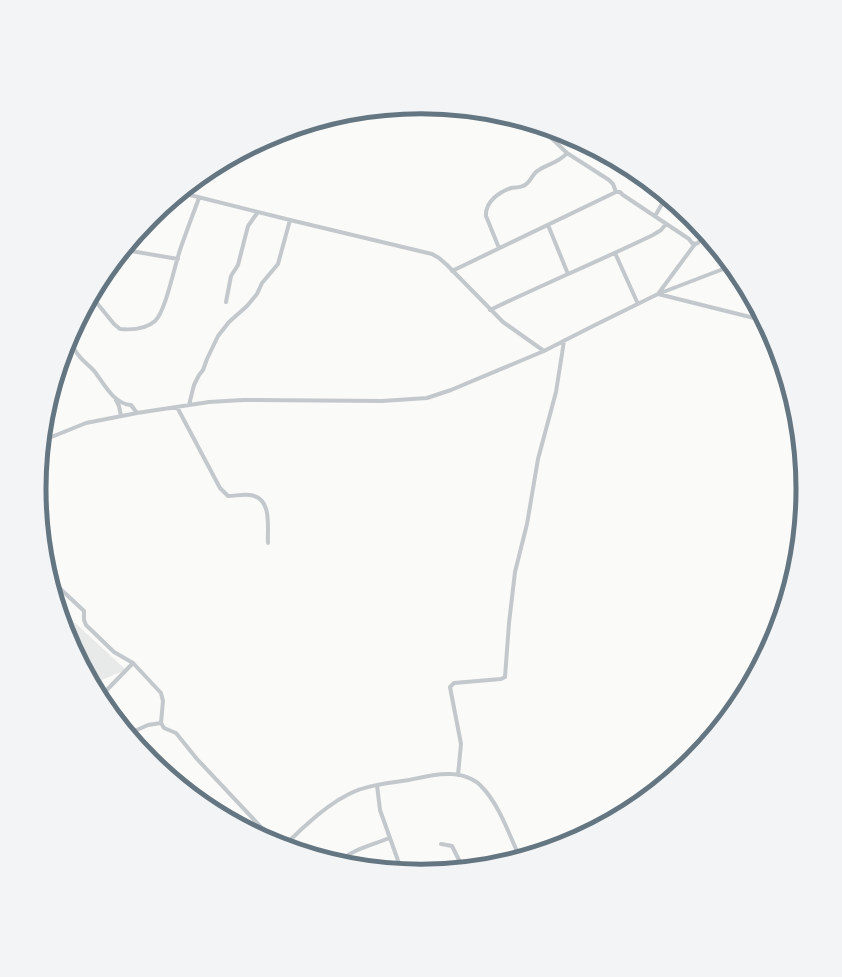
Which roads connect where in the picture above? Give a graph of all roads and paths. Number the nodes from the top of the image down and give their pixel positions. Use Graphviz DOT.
graph roads {
  1 [pos="549,136"];
  2 [pos="567,153"];
  3 [pos="616,192"];
  4 [pos="188,195"];
  5 [pos="199,198"];
  6 [pos="663,203"];
  7 [pos="258,212"];
  8 [pos="655,216"];
  9 [pos="290,220"];
  10 [pos="666,224"];
  11 [pos="548,225"];
  12 [pos="701,239"];
  13 [pos="695,244"];
  14 [pos="499,248"];
  15 [pos="131,251"];
  16 [pos="615,253"];
  17 [pos="178,259"];
  18 [pos="725,268"];
  19 [pos="452,271"];
  20 [pos="568,274"];
  21 [pos="658,294"];
  22 [pos="96,302"];
  23 [pos="226,302"];
  24 [pos="638,304"];
  25 [pos="490,310"];
  26 [pos="755,318"];
  27 [pos="564,341"];
  28 [pos="74,349"];
  29 [pos="544,351"];
  30 [pos="115,397"];
  31 [pos="188,405"];
  32 [pos="177,407"];
  33 [pos="137,413"];
  34 [pos="121,416"];
  35 [pos="49,438"];
  36 [pos="268,543"];
  37 [pos="60,588"];
  38 [pos="133,663"];
  39 [pos="106,691"];
  40 [pos="161,723"];
  41 [pos="135,731"];
  42 [pos="458,775"];
  43 [pos="378,785"];
  44 [pos="262,828"];
  45 [pos="390,838"];
  46 [pos="290,840"];
  47 [pos="441,844"];
  48 [pos="518,851"];
  49 [pos="347,856"];
  50 [pos="460,861"];
  51 [pos="399,863"];
  1 -- 2 [label="street"];
  2 -- 3 [label="street"];
  2 -- 14 [label="street"];
  3 -- 8 [label="street"];
  3 -- 11 [label="street"];
  4 -- 5 [label="street"];
  5 -- 7 [label="street"];
  5 -- 17 [label="street"];
  6 -- 8 [label="street"];
  7 -- 9 [label="street"];
  7 -- 23 [label="street"];
  8 -- 10 [label="street"];
  9 -- 19 [label="street"];
  9 -- 31 [label="street"];
  10 -- 13 [label="street"];
  10 -- 16 [label="street"];
  11 -- 14 [label="street"];
  11 -- 20 [label="street"];
  12 -- 13 [label="street"];
  13 -- 21 [label="street"];
  14 -- 19 [label="street"];
  15 -- 17 [label="street"];
  16 -- 20 [label="street"];
  16 -- 24 [label="street"];
  17 -- 22 [label="street"];
  18 -- 21 [label="street"];
  19 -- 25 [label="street"];
  20 -- 25 [label="street"];
  21 -- 24 [label="street"];
  21 -- 26 [label="street"];
  24 -- 27 [label="street"];
  25 -- 29 [label="street"];
  27 -- 29 [label="street"];
  27 -- 42 [label="street"];
  28 -- 30 [label="street"];
  29 -- 31 [label="street"];
  30 -- 33 [label="street"];
  30 -- 34 [label="street"];
  31 -- 32 [label="street"];
  32 -- 33 [label="street"];
  32 -- 36 [label="street"];
  33 -- 34 [label="street"];
  34 -- 35 [label="street"];
  37 -- 38 [label="street"];
  38 -- 39 [label="street"];
  38 -- 40 [label="street"];
  40 -- 41 [label="street"];
  40 -- 44 [label="street"];
  42 -- 43 [label="street"];
  42 -- 48 [label="street"];
  43 -- 45 [label="street"];
  43 -- 46 [label="street"];
  45 -- 49 [label="street"];
  45 -- 51 [label="street"];
  47 -- 50 [label="street"];
}
